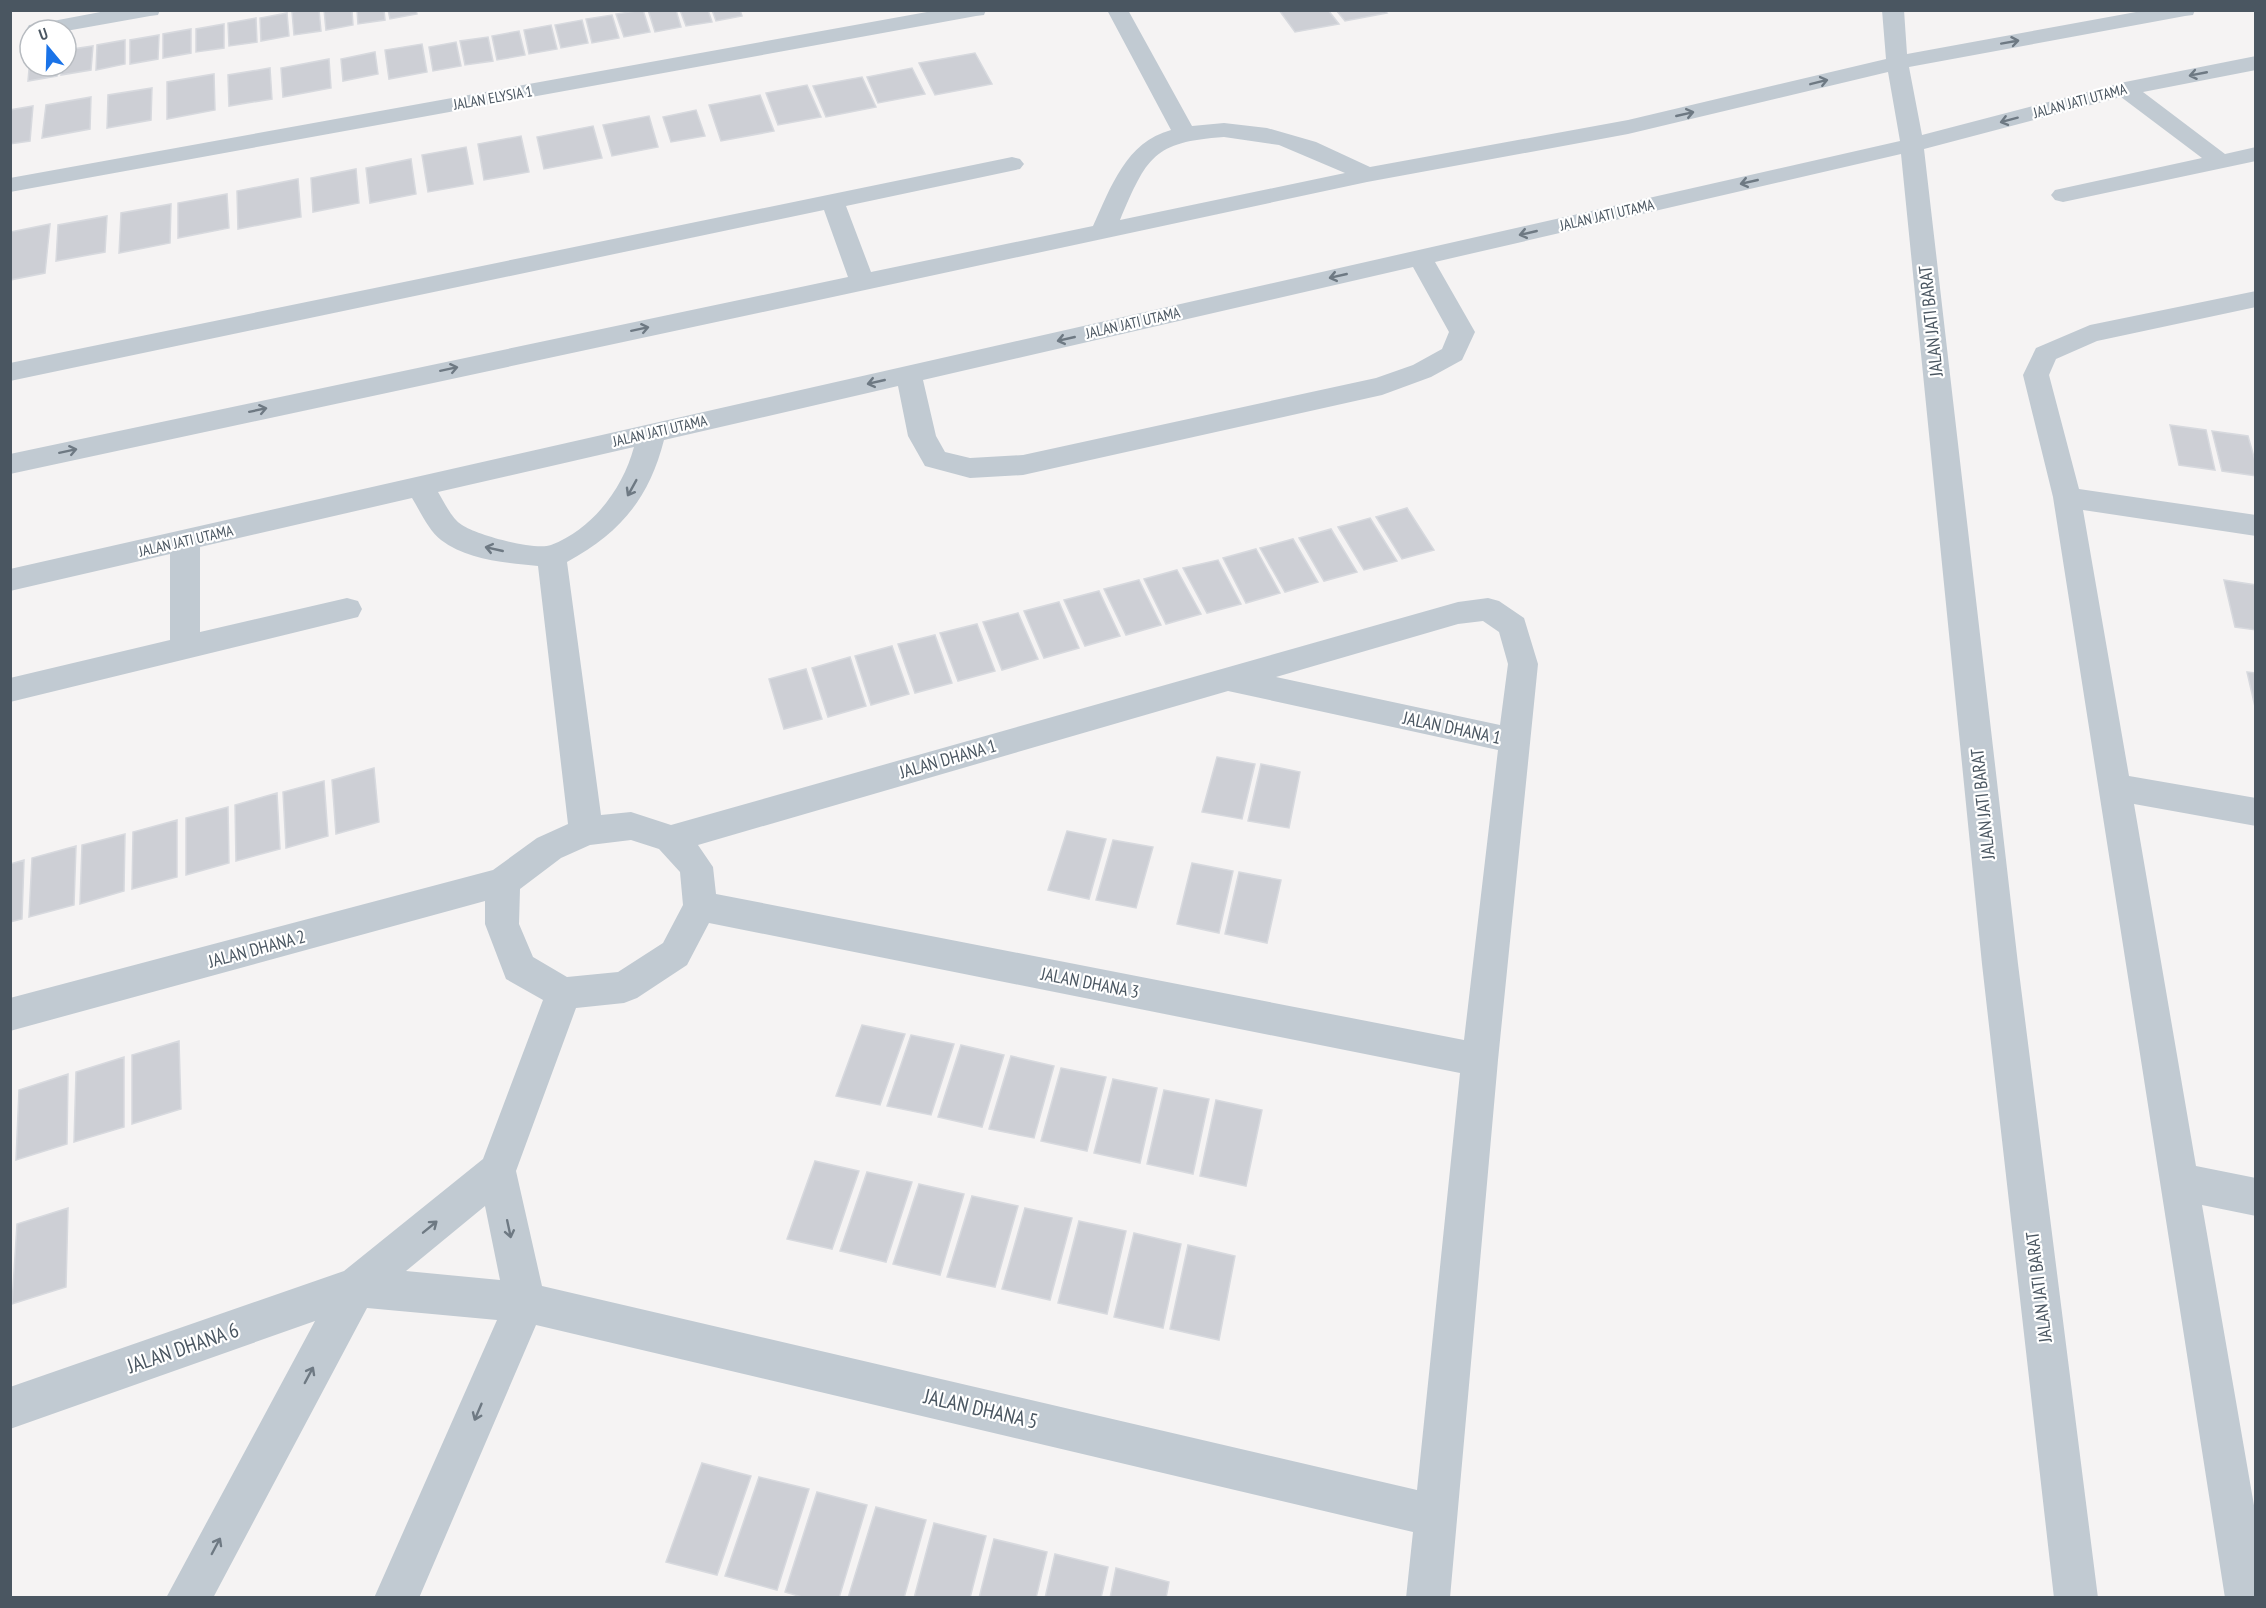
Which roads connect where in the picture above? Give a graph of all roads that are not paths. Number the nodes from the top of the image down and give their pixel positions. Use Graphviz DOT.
graph roads {
  1 [pos="150,10"];
  2 [pos="976,10"];
  3 [pos="1117,10"];
  4 [pos="1893,10"];
  5 [pos="2185,10"];
  6 [pos="78,22"];
  7 [pos="1897,63"];
  8 [pos="2256,63"];
  9 [pos="2125,89"];
  10 [pos="1185,134"];
  11 [pos="1912,145"];
  12 [pos="2256,154"];
  13 [pos="2220,161"];
  14 [pos="1012,164"];
  15 [pos="1367,176"];
  16 [pos="10,185"];
  17 [pos="2063,195"];
  18 [pos="833,202"];
  19 [pos="1102,232"];
  20 [pos="1420,257"];
  21 [pos="862,281"];
  22 [pos="2256,300"];
  23 [pos="10,372"];
  24 [pos="909,375"];
  25 [pos="652,433"];
  26 [pos="10,464"];
  27 [pos="418,486"];
  28 [pos="2067,497"];
  29 [pos="2256,526"];
  30 [pos="185,542"];
  31 [pos="552,557"];
  32 [pos="10,580"];
  33 [pos="347,609"];
  34 [pos="185,648"];
  35 [pos="1225,679"];
  36 [pos="10,690"];
  37 [pos="1515,741"];
  38 [pos="2115,787"];
  39 [pos="2256,812"];
  40 [pos="586,831"];
  41 [pos="671,839"];
  42 [pos="503,882"];
  43 [pos="700,906"];
  44 [pos="564,993"];
  45 [pos="10,1015"];
  46 [pos="1480,1060"];
  47 [pos="497,1171"];
  48 [pos="2180,1182"];
  49 [pos="2256,1197"];
  50 [pos="356,1287"];
  51 [pos="525,1302"];
  52 [pos="10,1408"];
  53 [pos="1437,1516"];
  54 [pos="188,1598"];
  55 [pos="396,1598"];
  56 [pos="1428,1598"];
  57 [pos="2076,1598"];
  58 [pos="2247,1598"];
  1 -- 6 [label="street"];
  2 -- 16 [label="street, JALAN ELYSIA 1"];
  3 -- 10 [label="street"];
  4 -- 7 [label="street, JALAN JATI BARAT"];
  7 -- 5 [label="street, one-way"];
  7 -- 11 [label="street, JALAN JATI BARAT"];
  15 -- 7 [label="street, one-way"];
  8 -- 9 [label="street, JALAN JATI UTAMA, one-way"];
  9 -- 11 [label="street, JALAN JATI UTAMA, one-way"];
  9 -- 13 [label="street"];
  10 -- 15 [label="street"];
  10 -- 19 [label="street"];
  11 -- 20 [label="street, JALAN JATI UTAMA, one-way"];
  11 -- 57 [label="street, JALAN JATI BARAT"];
  12 -- 13 [label="street"];
  13 -- 17 [label="street"];
  14 -- 18 [label="street"];
  15 -- 19 [label="street"];
  18 -- 21 [label="street"];
  18 -- 23 [label="street"];
  19 -- 21 [label="street"];
  20 -- 24 [label="street, JALAN JATI UTAMA, one-way"];
  20 -- 24 [label="street"];
  26 -- 21 [label="street, one-way"];
  22 -- 28 [label="street"];
  24 -- 25 [label="street, JALAN JATI UTAMA, one-way"];
  25 -- 27 [label="street, JALAN JATI UTAMA"];
  25 -- 31 [label="street, one-way"];
  27 -- 30 [label="street, JALAN JATI UTAMA"];
  31 -- 27 [label="street, one-way"];
  28 -- 29 [label="street"];
  28 -- 38 [label="street"];
  30 -- 32 [label="street, JALAN JATI UTAMA"];
  30 -- 34 [label="street"];
  31 -- 40 [label="street"];
  33 -- 34 [label="street"];
  34 -- 36 [label="street"];
  35 -- 37 [label="street, JALAN DHANA 1"];
  35 -- 37 [label="street, JALAN DHANA 1"];
  35 -- 41 [label="street, JALAN DHANA 1"];
  37 -- 46 [label="street"];
  38 -- 39 [label="street"];
  38 -- 48 [label="street"];
  40 -- 41 [label="street"];
  40 -- 42 [label="street"];
  41 -- 43 [label="street"];
  42 -- 44 [label="street"];
  42 -- 45 [label="street, JALAN DHANA 2"];
  43 -- 44 [label="street"];
  43 -- 46 [label="street, JALAN DHANA 3"];
  44 -- 47 [label="street"];
  46 -- 53 [label="street"];
  50 -- 47 [label="street, one-way"];
  47 -- 51 [label="street, one-way"];
  48 -- 49 [label="street"];
  48 -- 58 [label="street"];
  50 -- 51 [label="street, JALAN DHANA 5"];
  50 -- 52 [label="street, JALAN DHANA 6"];
  54 -- 50 [label="street, one-way"];
  51 -- 53 [label="street, JALAN DHANA 5"];
  51 -- 55 [label="street, one-way"];
  53 -- 56 [label="street"];
}
